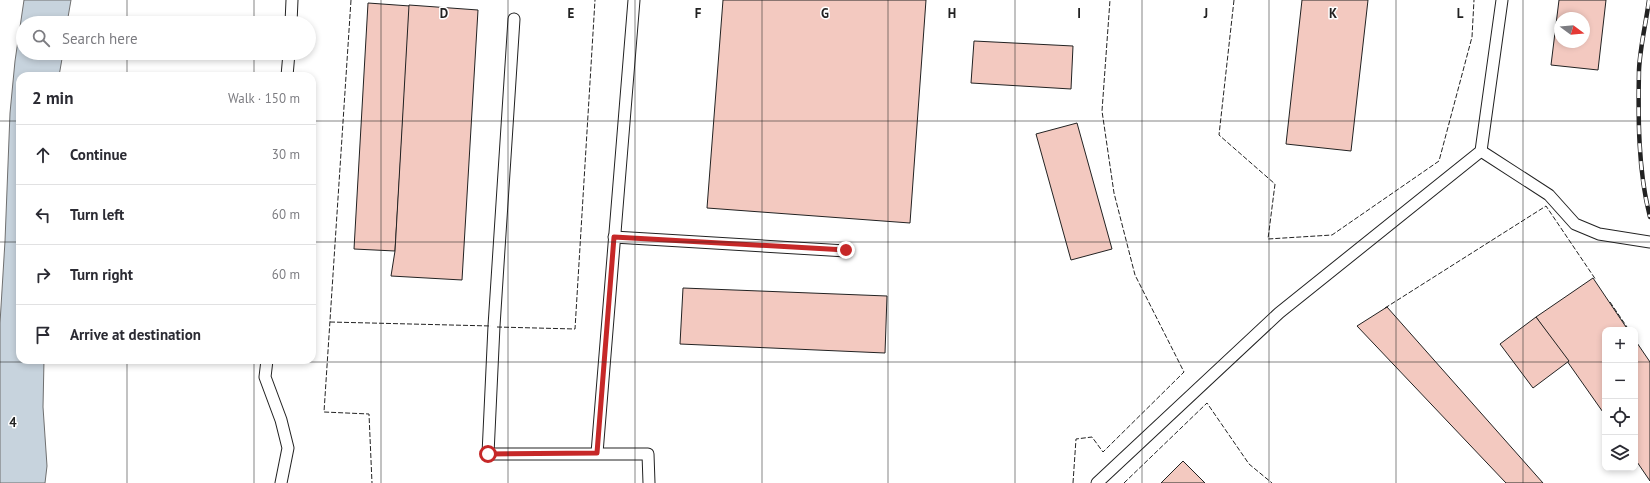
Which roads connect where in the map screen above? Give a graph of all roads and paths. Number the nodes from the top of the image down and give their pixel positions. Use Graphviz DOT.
graph roads {
  1 [pos="292,0"];
  2 [pos="634,0"];
  3 [pos="1502,0"];
  4 [pos="291,16"];
  5 [pos="514,19"];
  6 [pos="288,60"];
  7 [pos="287,72"];
  8 [pos="1481,151"];
  9 [pos="614,237"];
  10 [pos="1650,242"];
  11 [pos="846,250"];
  12 [pos="267,364"];
  13 [pos="597,453"];
  14 [pos="281,483"];
  15 [pos="649,483"];
  16 [pos="1097,483"];
  1 -- 4 [label="lane"];
  2 -- 9 [label="lane"];
  3 -- 8 [label="lane"];
  5 -- 13 [label="lane"];
  6 -- 7 [label="lane"];
  8 -- 10 [label="lane"];
  8 -- 16 [label="lane"];
  9 -- 11 [label="lane"];
  9 -- 13 [label="lane"];
  12 -- 14 [label="lane"];
  13 -- 15 [label="lane"];
}
